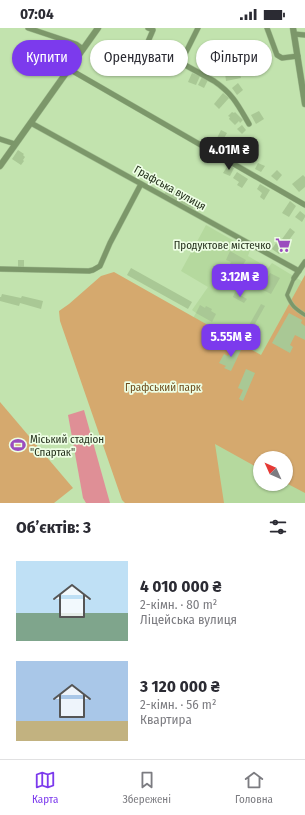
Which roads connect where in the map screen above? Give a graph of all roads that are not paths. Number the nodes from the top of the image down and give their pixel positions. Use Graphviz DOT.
graph roads {
  1 [pos="28,28"];
  2 [pos="98,28"];
  3 [pos="148,28"];
  4 [pos="198,28"];
  5 [pos="267,28"];
  6 [pos="294,31"];
  7 [pos="305,35"];
  8 [pos="149,40"];
  9 [pos="188,48"];
  10 [pos="83,49"];
  11 [pos="298,56"];
  12 [pos="188,66"];
  13 [pos="64,76"];
  14 [pos="81,76"];
  15 [pos="305,104"];
  16 [pos="31,123"];
  17 [pos="249,124"];
  18 [pos="0,139"];
  19 [pos="16,144"];
  20 [pos="0,166"];
  21 [pos="141,184"];
  22 [pos="305,205"];
  23 [pos="305,262"];
  24 [pos="0,270"];
  25 [pos="299,272"];
  26 [pos="294,278"];
  27 [pos="305,315"];
  1 -- 10 [label="street"];
  2 -- 10 [label="street"];
  3 -- 8 [label="street"];
  4 -- 9 [label="street"];
  5 -- 11 [label="street"];
  6 -- 7 [label="street"];
  6 -- 11 [label="street"];
  11 -- 15 [label="street"];
  12 -- 17 [label="street"];
  13 -- 16 [label="street"];
  14 -- 22 [label="street"];
  16 -- 19 [label="street"];
  16 -- 21 [label="street, Графська вулиця"];
  18 -- 19 [label="street"];
  19 -- 20 [label="street"];
  21 -- 24 [label="street"];
  21 -- 25 [label="street, Графська вулиця"];
  23 -- 25 [label="street"];
  25 -- 26 [label="street"];
  26 -- 27 [label="street"];
}
